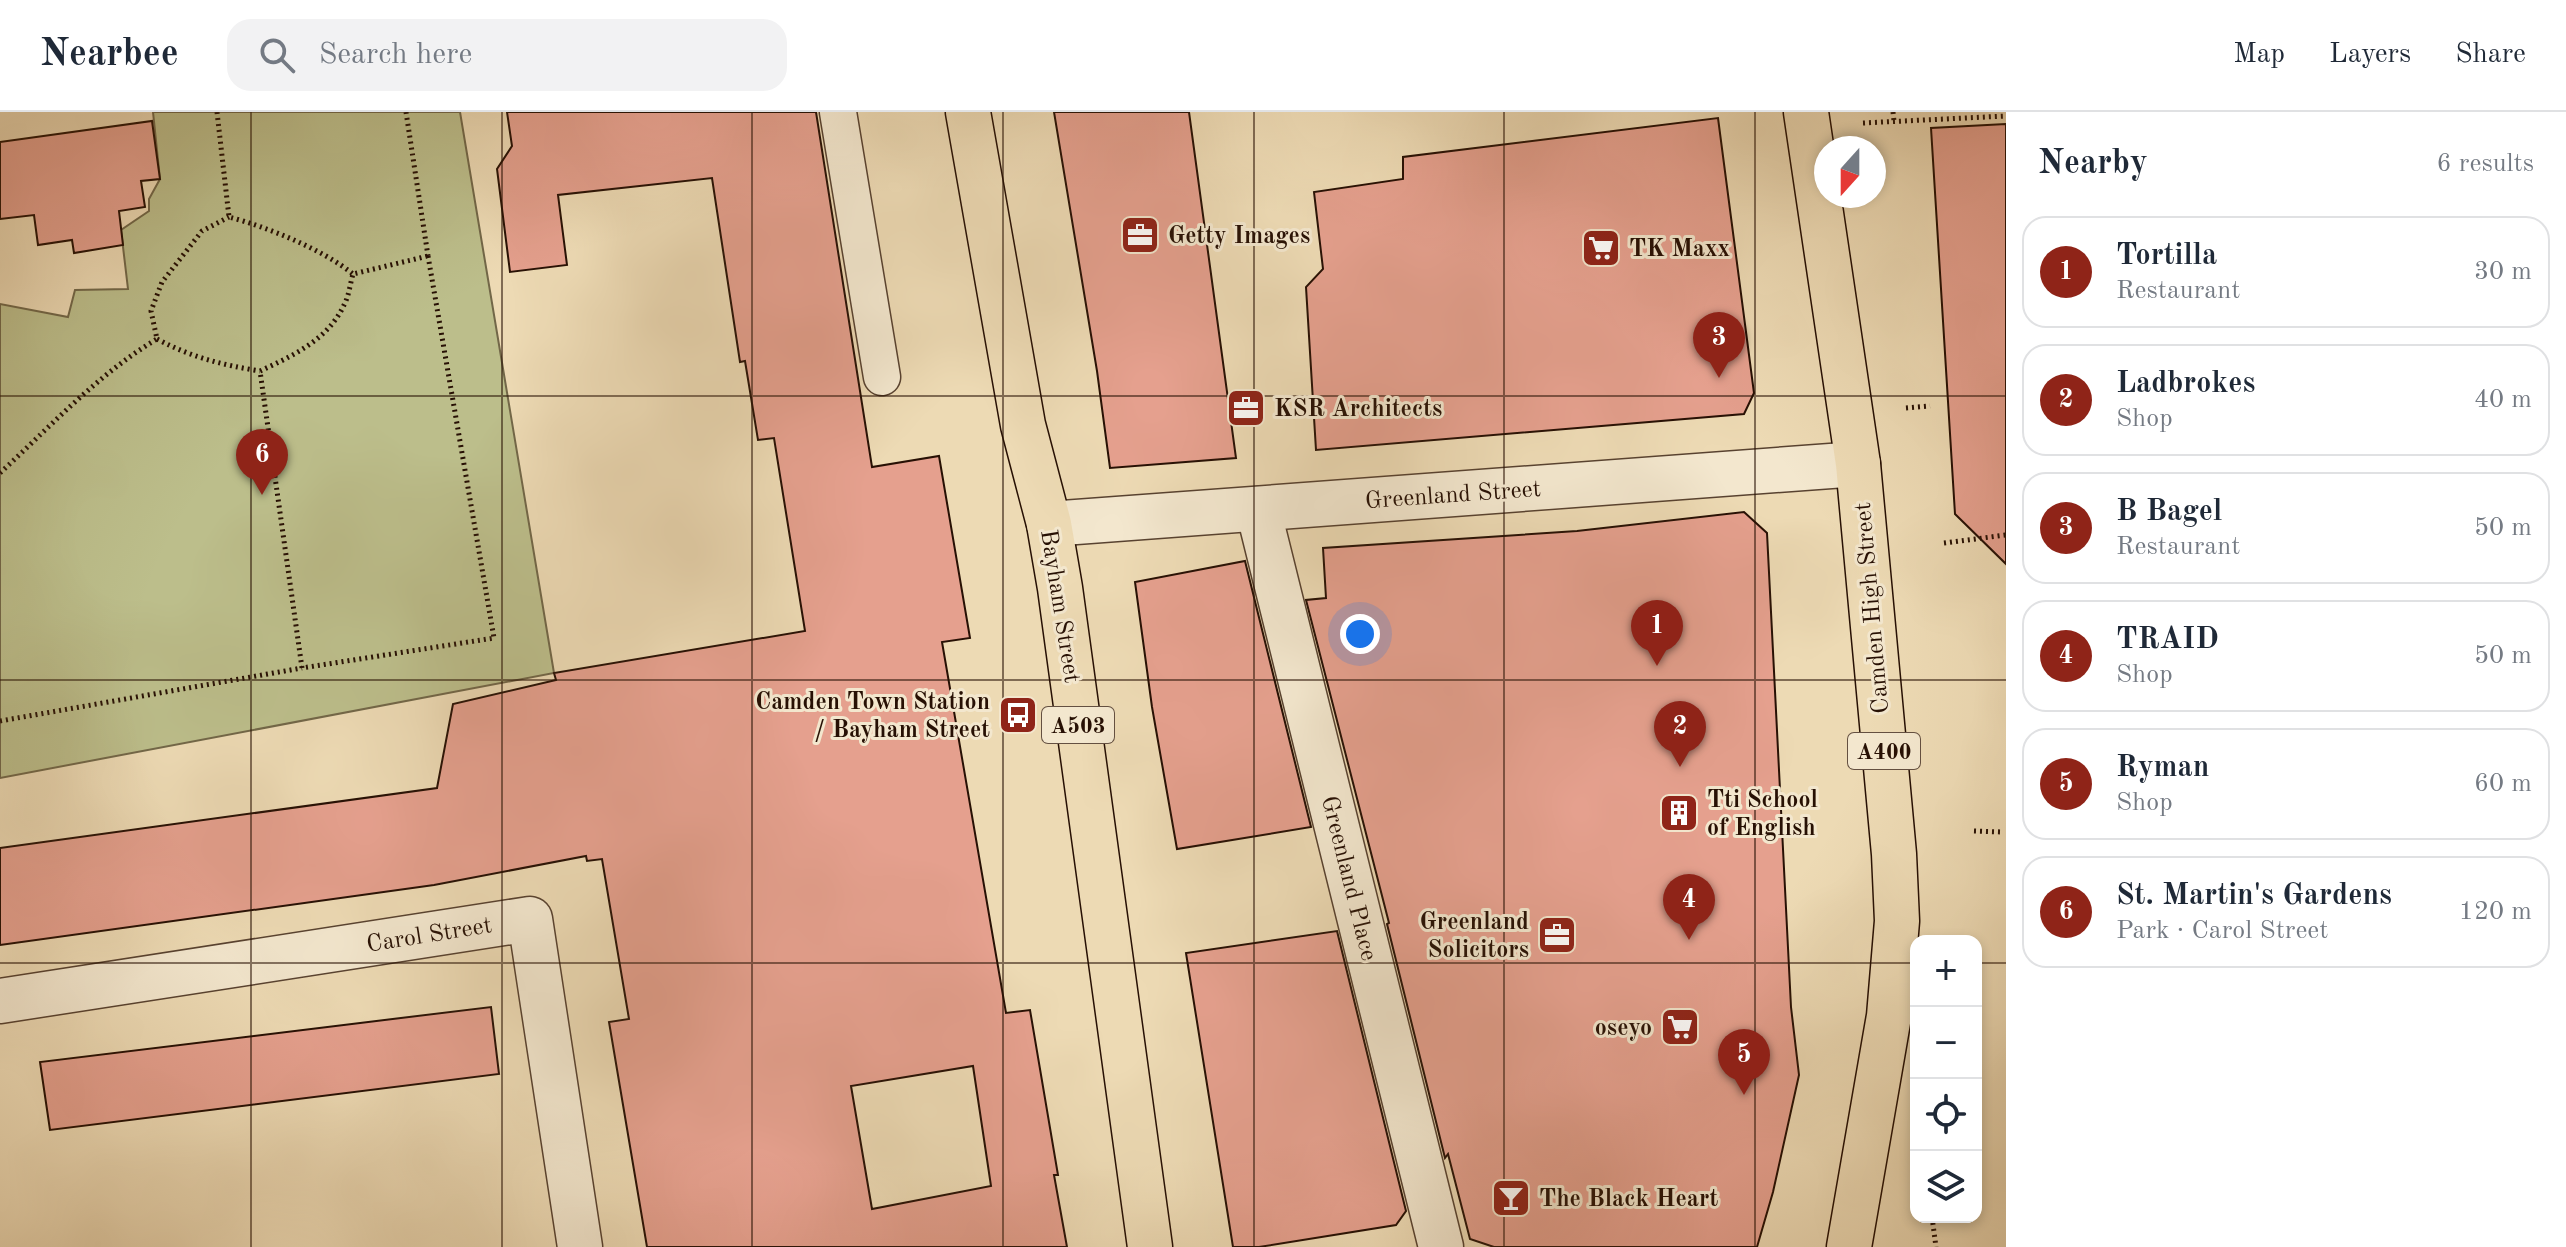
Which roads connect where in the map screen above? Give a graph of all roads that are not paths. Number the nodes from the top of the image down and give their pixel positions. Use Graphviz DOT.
graph roads {
  1 [pos="838,112"];
  2 [pos="968,112"];
  3 [pos="1806,112"];
  4 [pos="882,377"];
  5 [pos="1858,464"];
  6 [pos="1258,509"];
  7 [pos="1049,524"];
  8 [pos="0,1001"];
  9 [pos="580,1247"];
  10 [pos="1150,1247"];
  11 [pos="1441,1247"];
  12 [pos="1849,1247"];
  1 -- 4 [label="lane"];
  2 -- 7 [label="main road, Bayham Street / A503"];
  3 -- 5 [label="main road, Camden High Street / A400"];
  5 -- 6 [label="street, Greenland Street"];
  5 -- 12 [label="main road, Camden High Street / A400"];
  6 -- 7 [label="street, Greenland Street"];
  6 -- 11 [label="street, Greenland Place"];
  7 -- 10 [label="main road, Bayham Street / A503"];
  8 -- 9 [label="street, Carol Street"];
}
